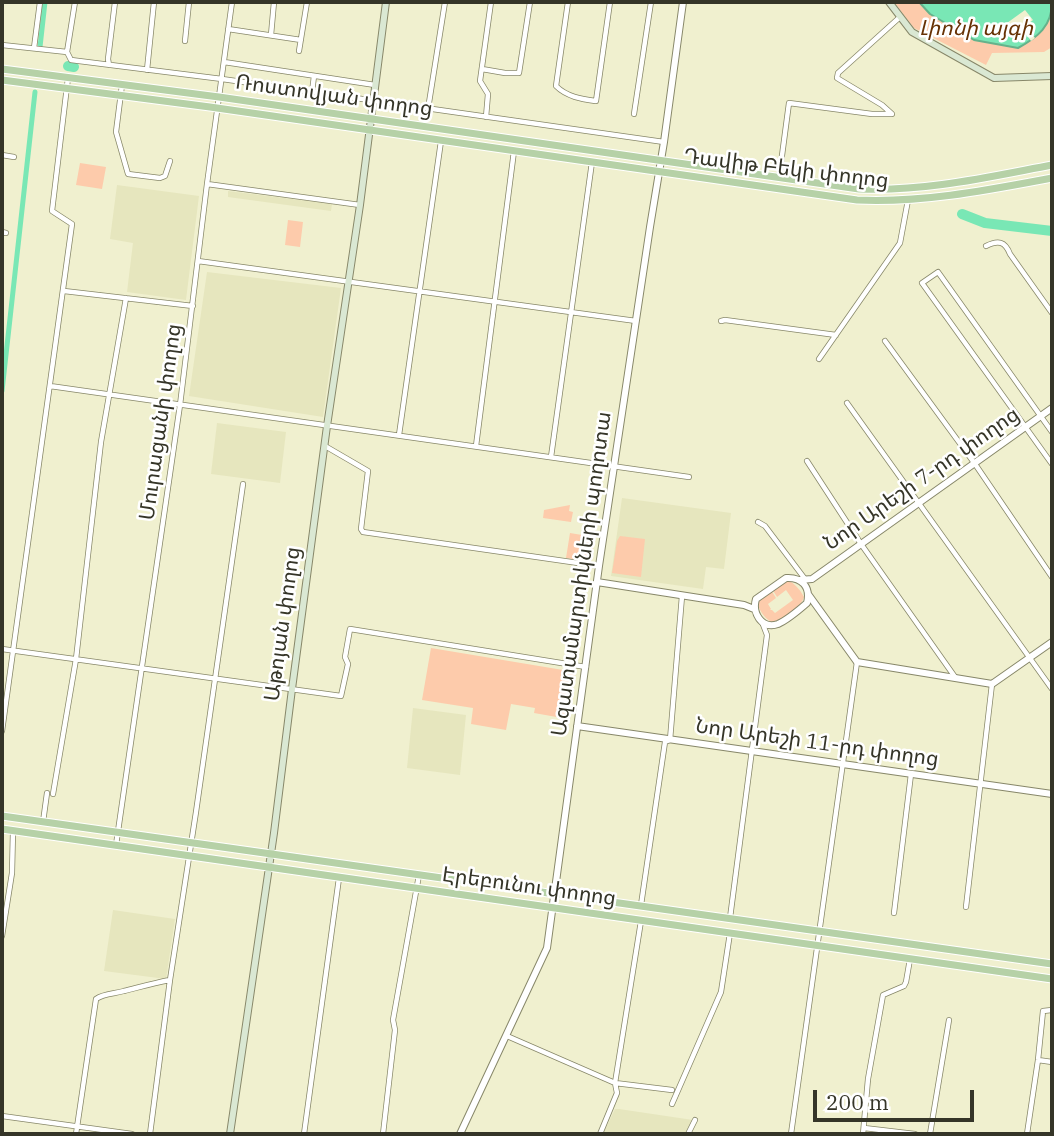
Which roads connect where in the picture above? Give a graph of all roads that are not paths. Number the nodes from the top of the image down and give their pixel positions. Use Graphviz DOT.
graph roads {
  1 [pos="40,2"];
  2 [pos="75,2"];
  3 [pos="115,2"];
  4 [pos="154,2"];
  5 [pos="189,2"];
  6 [pos="232,2"];
  7 [pos="274,2"];
  8 [pos="307,2"];
  9 [pos="386,2"];
  10 [pos="445,2"];
  11 [pos="491,2"];
  12 [pos="530,2"];
  13 [pos="568,2"];
  14 [pos="610,2"];
  15 [pos="651,2"];
  16 [pos="683,2"];
  17 [pos="889,2"];
  18 [pos="901,16"];
  19 [pos="228,29"];
  20 [pos="271,35"];
  21 [pos="301,40"];
  22 [pos="184,41"];
  23 [pos="2,45"];
  24 [pos="34,48"];
  25 [pos="299,51"];
  26 [pos="67,52"];
  27 [pos="223,62"];
  28 [pos="109,65"];
  29 [pos="2,69"];
  30 [pos="482,69"];
  31 [pos="146,70"];
  32 [pos="314,76"];
  33 [pos="1052,76"];
  34 [pos="68,78"];
  35 [pos="222,79"];
  36 [pos="2,80"];
  37 [pos="122,85"];
  38 [pos="375,85"];
  39 [pos="67,88"];
  40 [pos="312,92"];
  41 [pos="121,95"];
  42 [pos="219,97"];
  43 [pos="373,101"];
  44 [pos="218,108"];
  45 [pos="428,109"];
  46 [pos="634,114"];
  47 [pos="486,117"];
  48 [pos="370,119"];
  49 [pos="369,131"];
  50 [pos="441,141"];
  51 [pos="664,142"];
  52 [pos="514,151"];
  53 [pos="2,156"];
  54 [pos="14,157"];
  55 [pos="661,160"];
  56 [pos="170,161"];
  57 [pos="592,162"];
  58 [pos="1052,165"];
  59 [pos="660,171"];
  60 [pos="779,177"];
  61 [pos="1052,178"];
  62 [pos="207,184"];
  63 [pos="908,200"];
  64 [pos="360,205"];
  65 [pos="986,246"];
  66 [pos="198,261"];
  67 [pos="348,282"];
  68 [pos="64,291"];
  69 [pos="418,291"];
  70 [pos="126,298"];
  71 [pos="494,302"];
  72 [pos="193,306"];
  73 [pos="570,312"];
  74 [pos="1052,313"];
  75 [pos="636,321"];
  76 [pos="721,321"];
  77 [pos="836,335"];
  78 [pos="885,341"];
  79 [pos="818,359"];
  80 [pos="50,386"];
  81 [pos="111,395"];
  82 [pos="847,403"];
  83 [pos="180,405"];
  84 [pos="1052,408"];
  85 [pos="1041,416"];
  86 [pos="327,426"];
  87 [pos="1026,428"];
  88 [pos="1052,432"];
  89 [pos="399,435"];
  90 [pos="325,446"];
  91 [pos="476,446"];
  92 [pos="551,457"];
  93 [pos="807,461"];
  94 [pos="975,464"];
  95 [pos="1052,464"];
  96 [pos="614,466"];
  97 [pos="689,477"];
  98 [pos="243,484"];
  99 [pos="918,504"];
  100 [pos="758,522"];
  101 [pos="861,544"];
  102 [pos="599,566"];
  103 [pos="1052,577"];
  104 [pos="597,582"];
  105 [pos="806,584"];
  106 [pos="682,596"];
  107 [pos="756,599"];
  108 [pos="744,604"];
  109 [pos="805,604"];
  110 [pos="816,605"];
  111 [pos="754,609"];
  112 [pos="762,622"];
  113 [pos="775,625"];
  114 [pos="767,635"];
  115 [pos="1052,642"];
  116 [pos="2,649"];
  117 [pos="12,651"];
  118 [pos="1030,658"];
  119 [pos="76,659"];
  120 [pos="857,662"];
  121 [pos="586,667"];
  122 [pos="143,669"];
  123 [pos="215,679"];
  124 [pos="956,679"];
  125 [pos="992,684"];
  126 [pos="292,689"];
  127 [pos="1052,689"];
  128 [pos="578,726"];
  129 [pos="2,731"];
  130 [pos="670,740"];
  131 [pos="752,751"];
  132 [pos="843,764"];
  133 [pos="911,774"];
  134 [pos="979,784"];
  135 [pos="1052,794"];
  136 [pos="2,817"];
  137 [pos="43,822"];
  138 [pos="2,829"];
  139 [pos="13,831"];
  140 [pos="118,833"];
  141 [pos="192,843"];
  142 [pos="116,845"];
  143 [pos="271,854"];
  144 [pos="190,856"];
  145 [pos="269,867"];
  146 [pos="419,875"];
  147 [pos="339,877"];
  148 [pos="416,888"];
  149 [pos="554,894"];
  150 [pos="641,906"];
  151 [pos="966,907"];
  152 [pos="552,908"];
  153 [pos="894,913"];
  154 [pos="730,919"];
  155 [pos="641,920"];
  156 [pos="820,931"];
  157 [pos="730,933"];
  158 [pos="2,936"];
  159 [pos="818,945"];
  160 [pos="910,958"];
  161 [pos="1052,964"];
  162 [pos="1052,979"];
  163 [pos="170,980"];
  164 [pos="1052,1010"];
  165 [pos="949,1020"];
  166 [pos="507,1036"];
  167 [pos="1038,1060"];
  168 [pos="1052,1062"];
  169 [pos="615,1083"];
  170 [pos="672,1090"];
  171 [pos="672,1104"];
  172 [pos="2,1116"];
  173 [pos="695,1120"];
  174 [pos="78,1127"];
  175 [pos="864,1128"];
  176 [pos="76,1134"];
  177 [pos="132,1134"];
  178 [pos="150,1134"];
  179 [pos="230,1134"];
  180 [pos="304,1134"];
  181 [pos="383,1134"];
  182 [pos="460,1134"];
  183 [pos="600,1134"];
  184 [pos="688,1134"];
  185 [pos="791,1134"];
  186 [pos="863,1134"];
  187 [pos="915,1134"];
  188 [pos="930,1134"];
  189 [pos="1027,1134"];
  1 -- 24 [label="street"];
  2 -- 26 [label="street"];
  3 -- 28 [label="street"];
  4 -- 31 [label="street"];
  5 -- 22 [label="street"];
  6 -- 19 [label="street, Մուրացանի փողոց"];
  7 -- 20 [label="street"];
  8 -- 21 [label="street"];
  9 -- 38 [label="main road, Աթոյան փողոց"];
  10 -- 45 [label="street"];
  11 -- 30 [label="street"];
  12 -- 30 [label="street"];
  13 -- 14 [label="street"];
  15 -- 46 [label="street"];
  16 -- 51 [label="street, Ազատամարտիկների պողոտա"];
  17 -- 18 [label="main road"];
  18 -- 33 [label="main road"];
  18 -- 60 [label="street"];
  19 -- 20 [label="street"];
  19 -- 27 [label="street, Մուրացանի փողոց"];
  20 -- 21 [label="street"];
  21 -- 25 [label="street"];
  23 -- 24 [label="street"];
  24 -- 26 [label="street"];
  26 -- 28 [label="street"];
  27 -- 32 [label="street"];
  27 -- 35 [label="street, Մուրացանի փողոց"];
  28 -- 31 [label="street"];
  29 -- 34 [label="main road, Ռոստովյան փողոց"];
  30 -- 47 [label="street"];
  31 -- 35 [label="street"];
  32 -- 38 [label="street"];
  32 -- 40 [label="street"];
  34 -- 37 [label="main road, Ռոստովյան փողոց"];
  34 -- 39 [label="street"];
  35 -- 40 [label="street"];
  35 -- 42 [label="street, Մուրացանի փողոց"];
  36 -- 39 [label="main road, Ռոստովյան փողոց"];
  37 -- 41 [label="street"];
  37 -- 42 [label="main road, Ռոստովյան փողոց"];
  38 -- 43 [label="main road, Աթոյան փողոց"];
  39 -- 41 [label="main road, Ռոստովյան փողոց"];
  39 -- 68 [label="street"];
  40 -- 43 [label="street"];
  41 -- 44 [label="main road, Ռոստովյան փողոց"];
  41 -- 56 [label="street"];
  42 -- 44 [label="street, Մուրացանի փողոց"];
  42 -- 48 [label="main road, Ռոստովյան փողոց"];
  43 -- 45 [label="street"];
  43 -- 48 [label="main road, Աթոյան փողոց"];
  44 -- 49 [label="main road, Ռոստովյան փողոց"];
  44 -- 62 [label="street, Մուրացանի փողոց"];
  45 -- 47 [label="street"];
  47 -- 51 [label="street"];
  48 -- 49 [label="main road, Աթոյան փողոց"];
  48 -- 55 [label="main road, Ռոստովյան փողոց"];
  49 -- 50 [label="main road, Ռոստովյան փողոց"];
  49 -- 64 [label="main road, Աթոյան փողոց"];
  50 -- 52 [label="main road, Ռոստովյան փողոց"];
  50 -- 69 [label="street"];
  51 -- 55 [label="street, Ազատամարտիկների պողոտա"];
  52 -- 57 [label="main road, Ռոստովյան փողոց"];
  52 -- 71 [label="street"];
  53 -- 54 [label="street"];
  55 -- 59 [label="street, Ազատամարտիկների պողոտա"];
  55 -- 60 [label="main road, Դավիթ Բեկի փողոց"];
  57 -- 59 [label="main road, Ռոստովյան փողոց"];
  57 -- 73 [label="street"];
  58 -- 60 [label="main road, Դավիթ Բեկի փողոց"];
  59 -- 63 [label="main road, Դավիթ Բեկի փողոց"];
  59 -- 75 [label="street, Ազատամարտիկների պողոտա"];
  61 -- 63 [label="main road, Դավիթ Բեկի փողոց"];
  62 -- 64 [label="street"];
  62 -- 66 [label="street, Մուրացանի փողոց"];
  63 -- 77 [label="street, Դավիթ Բեկի փողոց"];
  64 -- 67 [label="main road, Աթոյան փողոց"];
  65 -- 74 [label="street"];
  66 -- 67 [label="street"];
  66 -- 72 [label="street, Մուրացանի փողոց"];
  67 -- 69 [label="street"];
  67 -- 86 [label="main road, Աթոյան փողոց"];
  68 -- 70 [label="street"];
  68 -- 80 [label="street"];
  69 -- 71 [label="street"];
  69 -- 89 [label="street"];
  70 -- 72 [label="street"];
  70 -- 81 [label="street"];
  71 -- 73 [label="street"];
  71 -- 91 [label="street"];
  72 -- 83 [label="street, Մուրացանի փողոց"];
  73 -- 75 [label="street"];
  73 -- 92 [label="street"];
  75 -- 96 [label="street, Ազատամարտիկների պողոտա"];
  76 -- 77 [label="street"];
  77 -- 79 [label="street, Դավիթ Բեկի փողոց"];
  78 -- 94 [label="street"];
  80 -- 81 [label="street"];
  80 -- 117 [label="street"];
  81 -- 83 [label="street"];
  81 -- 119 [label="street"];
  82 -- 99 [label="street"];
  83 -- 86 [label="street"];
  83 -- 122 [label="street, Մուրացանի փողոց"];
  84 -- 85 [label="street, Նոր Արեշի 7-րդ փողոց"];
  85 -- 87 [label="street, Նոր Արեշի 7-րդ փողոց"];
  85 -- 87 [label="street"];
  85 -- 88 [label="street"];
  86 -- 89 [label="street"];
  86 -- 90 [label="main road, Աթոյան փողոց"];
  87 -- 94 [label="street, Նոր Արեշի 7-րդ փողոց"];
  87 -- 95 [label="street"];
  89 -- 91 [label="street"];
  90 -- 102 [label="street"];
  90 -- 126 [label="main road, Աթոյան փողոց"];
  91 -- 92 [label="street"];
  92 -- 96 [label="street"];
  93 -- 101 [label="street"];
  94 -- 99 [label="street, Նոր Արեշի 7-րդ փողոց"];
  94 -- 103 [label="street"];
  96 -- 97 [label="street"];
  96 -- 102 [label="street, Ազատամարտիկների պողոտա"];
  98 -- 123 [label="street"];
  99 -- 101 [label="street, Նոր Արեշի 7-րդ փողոց"];
  99 -- 118 [label="street"];
  100 -- 105 [label="street"];
  101 -- 105 [label="street, Նոր Արեշի 7-րդ փողոց"];
  101 -- 124 [label="street"];
  102 -- 104 [label="street, Ազատամարտիկների պողոտա"];
  104 -- 106 [label="street"];
  104 -- 121 [label="street, Ազատամարտիկների պողոտա"];
  105 -- 107 [label="street, Նոր Արեշի 7-րդ փողոց"];
  105 -- 109 [label="street"];
  105 -- 110 [label="street"];
  106 -- 108 [label="street"];
  106 -- 130 [label="street"];
  107 -- 108 [label="street, Նոր Արեշի 7-րդ փողոց"];
  107 -- 111 [label="street"];
  108 -- 111 [label="street"];
  109 -- 110 [label="street"];
  109 -- 113 [label="street"];
  110 -- 120 [label="street"];
  111 -- 112 [label="street"];
  112 -- 113 [label="street"];
  112 -- 114 [label="street"];
  113 -- 114 [label="street"];
  114 -- 131 [label="street"];
  115 -- 118 [label="street"];
  116 -- 117 [label="street"];
  117 -- 119 [label="street"];
  117 -- 129 [label="street"];
  118 -- 125 [label="street"];
  118 -- 127 [label="street"];
  119 -- 122 [label="street"];
  119 -- 137 [label="street"];
  120 -- 124 [label="street"];
  120 -- 132 [label="street"];
  121 -- 126 [label="street"];
  121 -- 128 [label="street, Ազատամարտիկների պողոտա"];
  122 -- 123 [label="street"];
  122 -- 140 [label="street, Մուրացանի փողոց"];
  123 -- 126 [label="street"];
  123 -- 141 [label="street"];
  124 -- 125 [label="street"];
  125 -- 134 [label="street"];
  126 -- 143 [label="main road, Աթոյան փողոց"];
  128 -- 130 [label="street, Նոր Արեշի 11-րդ փողոց"];
  128 -- 149 [label="street, Ազատամարտիկների պողոտա"];
  130 -- 131 [label="street, Նոր Արեշի 11-րդ փողոց"];
  130 -- 150 [label="street"];
  131 -- 132 [label="street, Նոր Արեշի 11-րդ փողոց"];
  131 -- 154 [label="street"];
  132 -- 133 [label="street, Նոր Արեշի 11-րդ փողոց"];
  132 -- 156 [label="street"];
  133 -- 134 [label="street, Նոր Արեշի 11-րդ փողոց"];
  133 -- 153 [label="street"];
  134 -- 135 [label="street, Նոր Արեշի 11-րդ փողոց"];
  134 -- 151 [label="street"];
  136 -- 137 [label="main road, Էրեբունու փողոց"];
  137 -- 140 [label="main road, Էրեբունու փողոց"];
  138 -- 139 [label="main road, Էրեբունու փողոց"];
  139 -- 142 [label="main road, Էրեբունու փողոց"];
  139 -- 158 [label="street"];
  140 -- 141 [label="main road, Էրեբունու փողոց"];
  140 -- 142 [label="street, Մուրացանի փողոց"];
  141 -- 143 [label="main road, Էրեբունու փողոց"];
  141 -- 144 [label="street"];
  142 -- 144 [label="main road, Էրեբունու փողոց"];
  143 -- 145 [label="main road, Աթոյան փողոց"];
  143 -- 146 [label="main road, Էրեբունու փողոց"];
  144 -- 145 [label="main road, Էրեբունու փողոց"];
  144 -- 163 [label="street"];
  145 -- 147 [label="main road, Էրեբունու փողոց"];
  145 -- 179 [label="main road, Աթոյան փողոց"];
  146 -- 148 [label="street"];
  146 -- 149 [label="main road, Էրեբունու փողոց"];
  147 -- 148 [label="main road, Էրեբունու փողոց"];
  147 -- 180 [label="street"];
  148 -- 152 [label="main road, Էրեբունու փողոց"];
  148 -- 181 [label="street"];
  149 -- 150 [label="main road, Էրեբունու փողոց"];
  149 -- 152 [label="street, Ազատամարտիկների պողոտա"];
  150 -- 154 [label="main road, Էրեբունու փողոց"];
  152 -- 155 [label="main road, Էրեբունու փողոց"];
  152 -- 166 [label="street, Ազատամարտիկների պողոտա"];
  154 -- 156 [label="main road, Էրեբունու փողոց"];
  155 -- 157 [label="main road, Էրեբունու փողոց"];
  155 -- 169 [label="street"];
  156 -- 159 [label="street"];
  156 -- 161 [label="main road, Էրեբունու փողոց"];
  157 -- 159 [label="main road, Էրեբունու փողոց"];
  157 -- 171 [label="street"];
  159 -- 160 [label="main road, Էրեբունու փողոց"];
  159 -- 185 [label="street"];
  160 -- 162 [label="main road, Էրեբունու փողոց"];
  160 -- 175 [label="street"];
  163 -- 174 [label="street"];
  163 -- 178 [label="street"];
  164 -- 167 [label="street"];
  165 -- 188 [label="street"];
  166 -- 169 [label="street"];
  166 -- 182 [label="street, Ազատամարտիկների պողոտա"];
  167 -- 168 [label="street"];
  167 -- 189 [label="street"];
  169 -- 170 [label="street"];
  169 -- 183 [label="street"];
  172 -- 174 [label="street"];
  173 -- 184 [label="street"];
  174 -- 176 [label="street"];
  174 -- 177 [label="street"];
  175 -- 186 [label="street"];
  175 -- 187 [label="street"];
}
